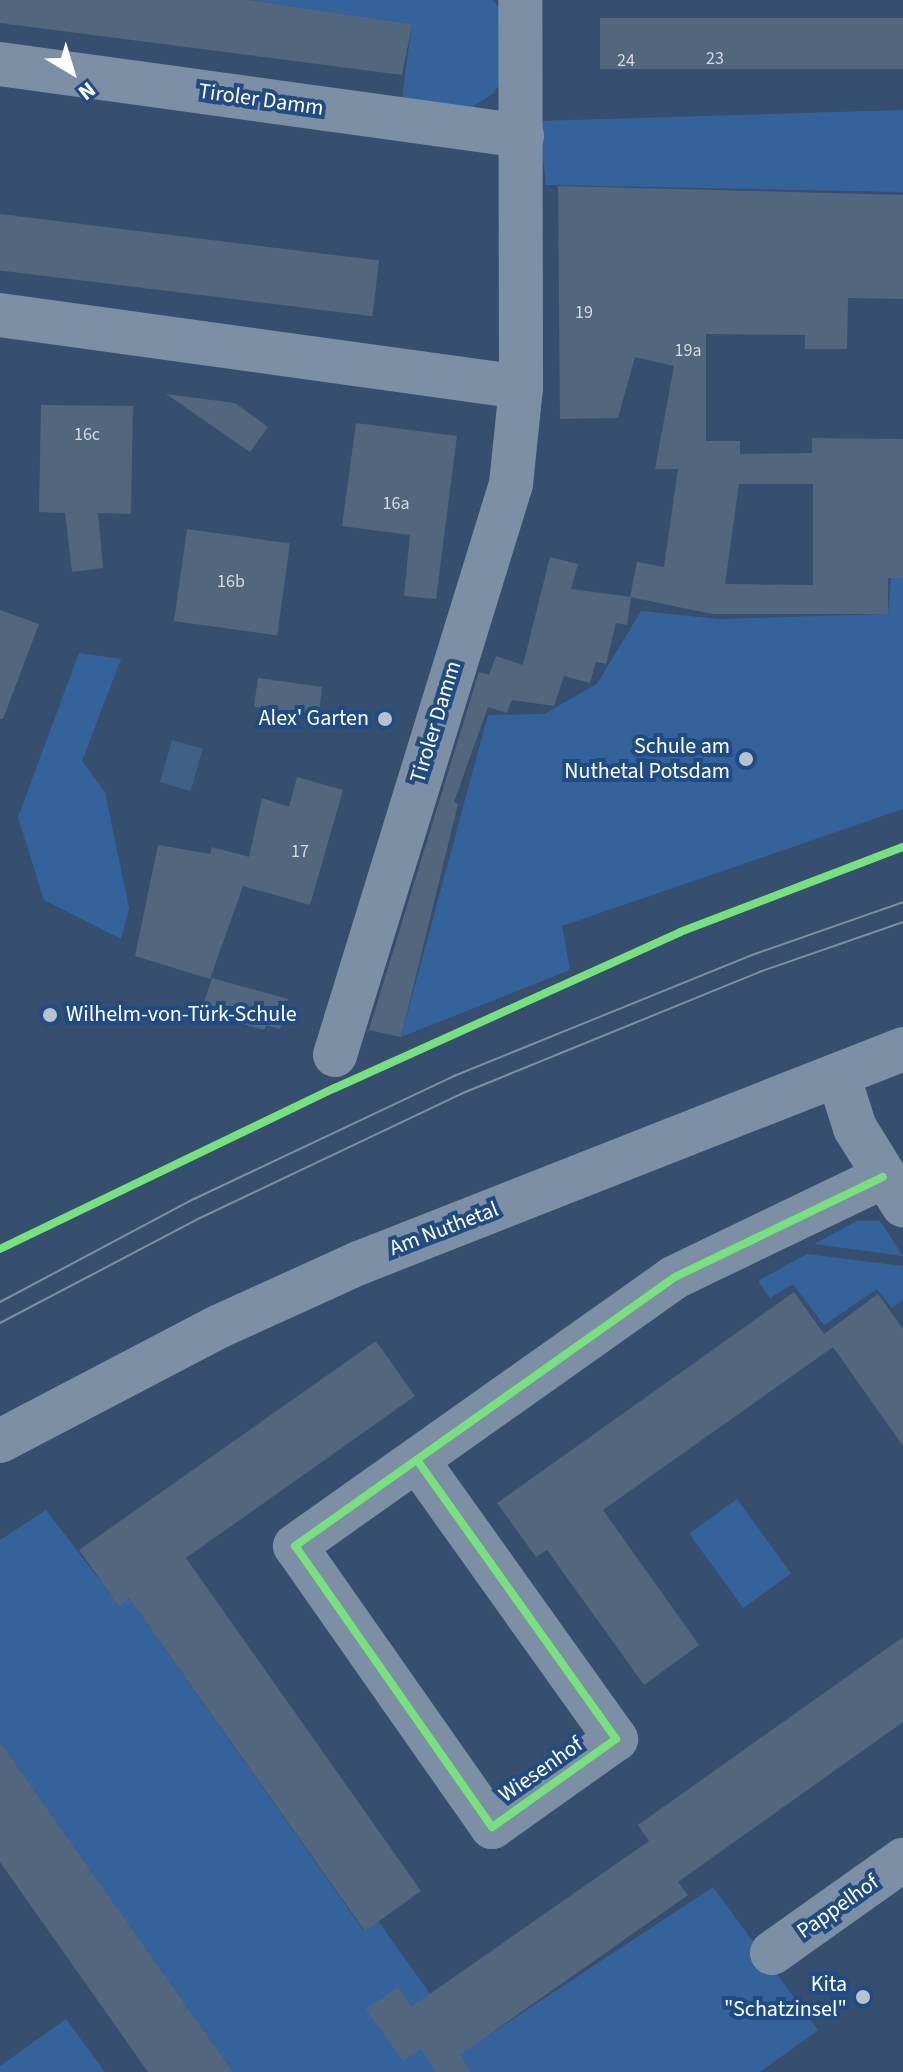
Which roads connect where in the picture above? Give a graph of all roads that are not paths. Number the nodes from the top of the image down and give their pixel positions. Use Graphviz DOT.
graph roads {
  1 [pos="520,0"];
  2 [pos="0,64"];
  3 [pos="522,136"];
  4 [pos="0,315"];
  5 [pos="521,387"];
  6 [pos="903,1049"];
  7 [pos="335,1055"];
  8 [pos="838,1075"];
  9 [pos="893,1191"];
  10 [pos="0,1441"];
  11 [pos="417,1460"];
  12 [pos="903,1860"];
  13 [pos="772,1953"];
  1 -- 3 [label="street, Tiroler Damm"];
  2 -- 3 [label="street, Tiroler Damm"];
  3 -- 5 [label="street, Tiroler Damm"];
  4 -- 5 [label="street"];
  5 -- 7 [label="street, Tiroler Damm"];
  6 -- 8 [label="street, Am Nuthetal"];
  8 -- 9 [label="street"];
  8 -- 10 [label="street, Am Nuthetal"];
  9 -- 11 [label="street, Wiesenhof"];
  11 -- 11 [label="street, Wiesenhof"];
  12 -- 13 [label="street, Pappelhof"];
}
